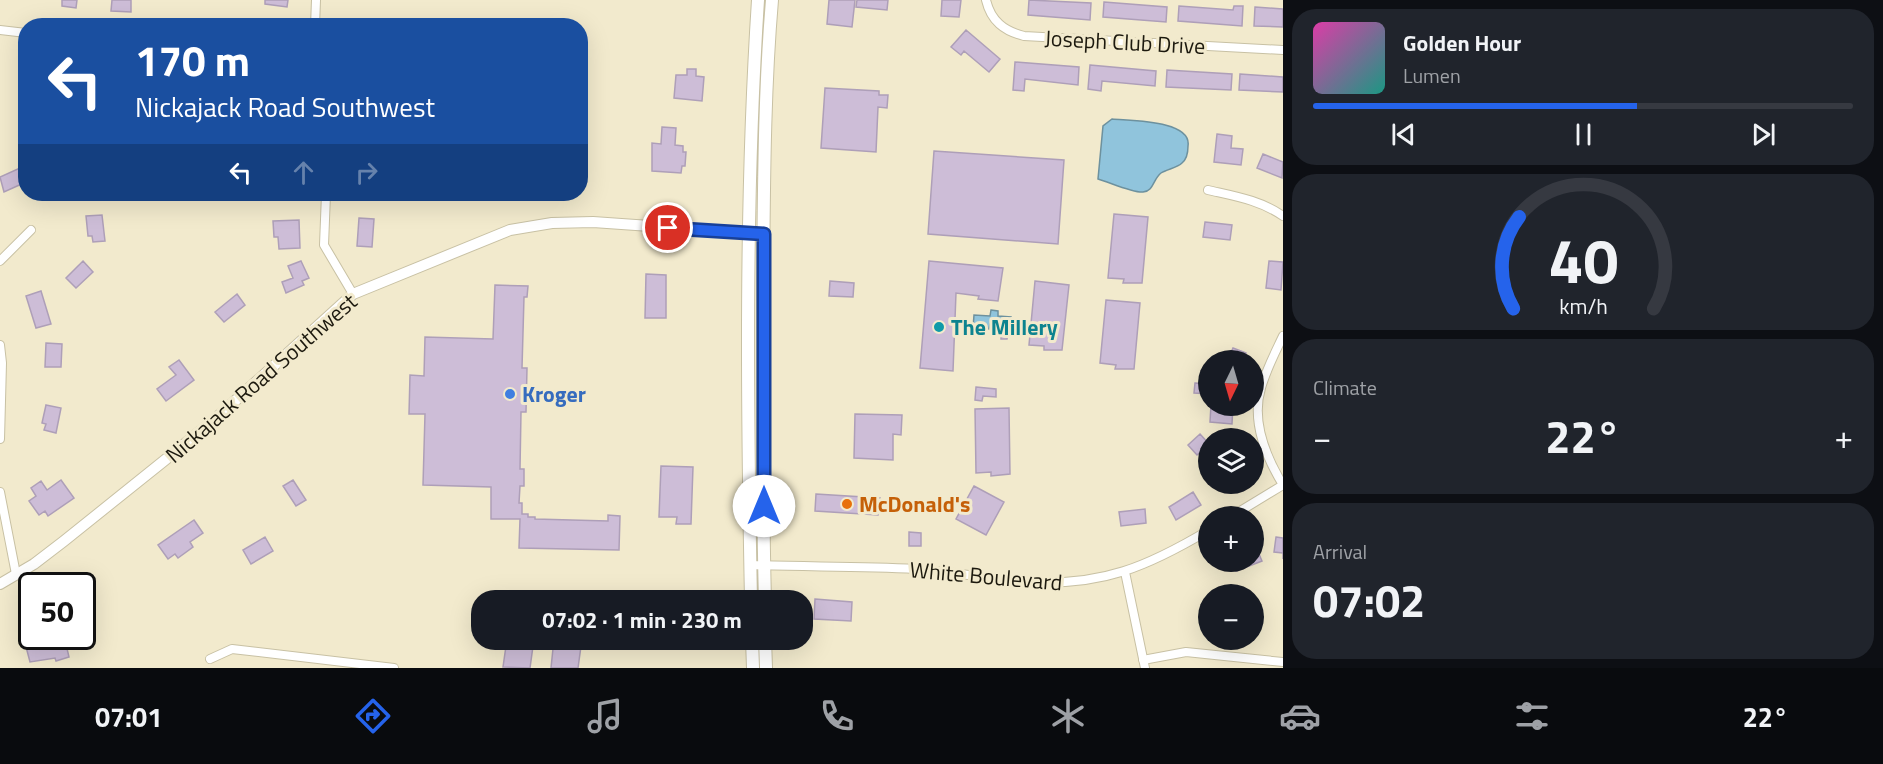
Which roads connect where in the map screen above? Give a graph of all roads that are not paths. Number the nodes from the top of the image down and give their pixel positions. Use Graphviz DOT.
graph roads {
  1 [pos="316,0"];
  2 [pos="758,0"];
  3 [pos="772,0"];
  4 [pos="986,0"];
  5 [pos="315,18"];
  6 [pos="0,30"];
  7 [pos="18,32"];
  8 [pos="1283,50"];
  9 [pos="1208,190"];
  10 [pos="326,201"];
  11 [pos="1283,216"];
  12 [pos="32,230"];
  13 [pos="750,233"];
  14 [pos="764,234"];
  15 [pos="0,261"];
  16 [pos="353,294"];
  17 [pos="1283,336"];
  18 [pos="0,345"];
  19 [pos="0,439"];
  20 [pos="1283,485"];
  21 [pos="0,492"];
  22 [pos="1248,506"];
  23 [pos="1198,537"];
  24 [pos="751,565"];
  25 [pos="764,566"];
  26 [pos="1125,572"];
  27 [pos="16,573"];
  28 [pos="0,584"];
  29 [pos="751,590"];
  30 [pos="765,590"];
  31 [pos="752,650"];
  32 [pos="765,650"];
  33 [pos="210,659"];
  34 [pos="1283,662"];
  35 [pos="1144,664"];
  36 [pos="394,668"];
  37 [pos="753,668"];
  38 [pos="766,668"];
  1 -- 5 [label="street"];
  2 -- 13 [label="main road"];
  3 -- 14 [label="main road"];
  4 -- 8 [label="street, Joseph Club Drive"];
  6 -- 7 [label="street"];
  9 -- 11 [label="street"];
  10 -- 16 [label="street"];
  12 -- 15 [label="street"];
  13 -- 14 [label="street, Nickajack Road Southwest"];
  13 -- 16 [label="street, Nickajack Road Southwest"];
  13 -- 24 [label="main road"];
  14 -- 25 [label="main road"];
  16 -- 27 [label="street, Nickajack Road Southwest"];
  17 -- 20 [label="street"];
  18 -- 19 [label="street"];
  20 -- 22 [label="street"];
  21 -- 27 [label="street"];
  23 -- 26 [label="street, White Boulevard"];
  24 -- 25 [label="street, White Boulevard"];
  24 -- 29 [label="main road"];
  25 -- 26 [label="street, White Boulevard"];
  25 -- 30 [label="main road"];
  26 -- 35 [label="street"];
  27 -- 28 [label="street, Nickajack Road Southwest"];
  31 -- 37 [label="main road"];
  32 -- 38 [label="main road"];
  33 -- 36 [label="street"];
  34 -- 35 [label="street"];
}
